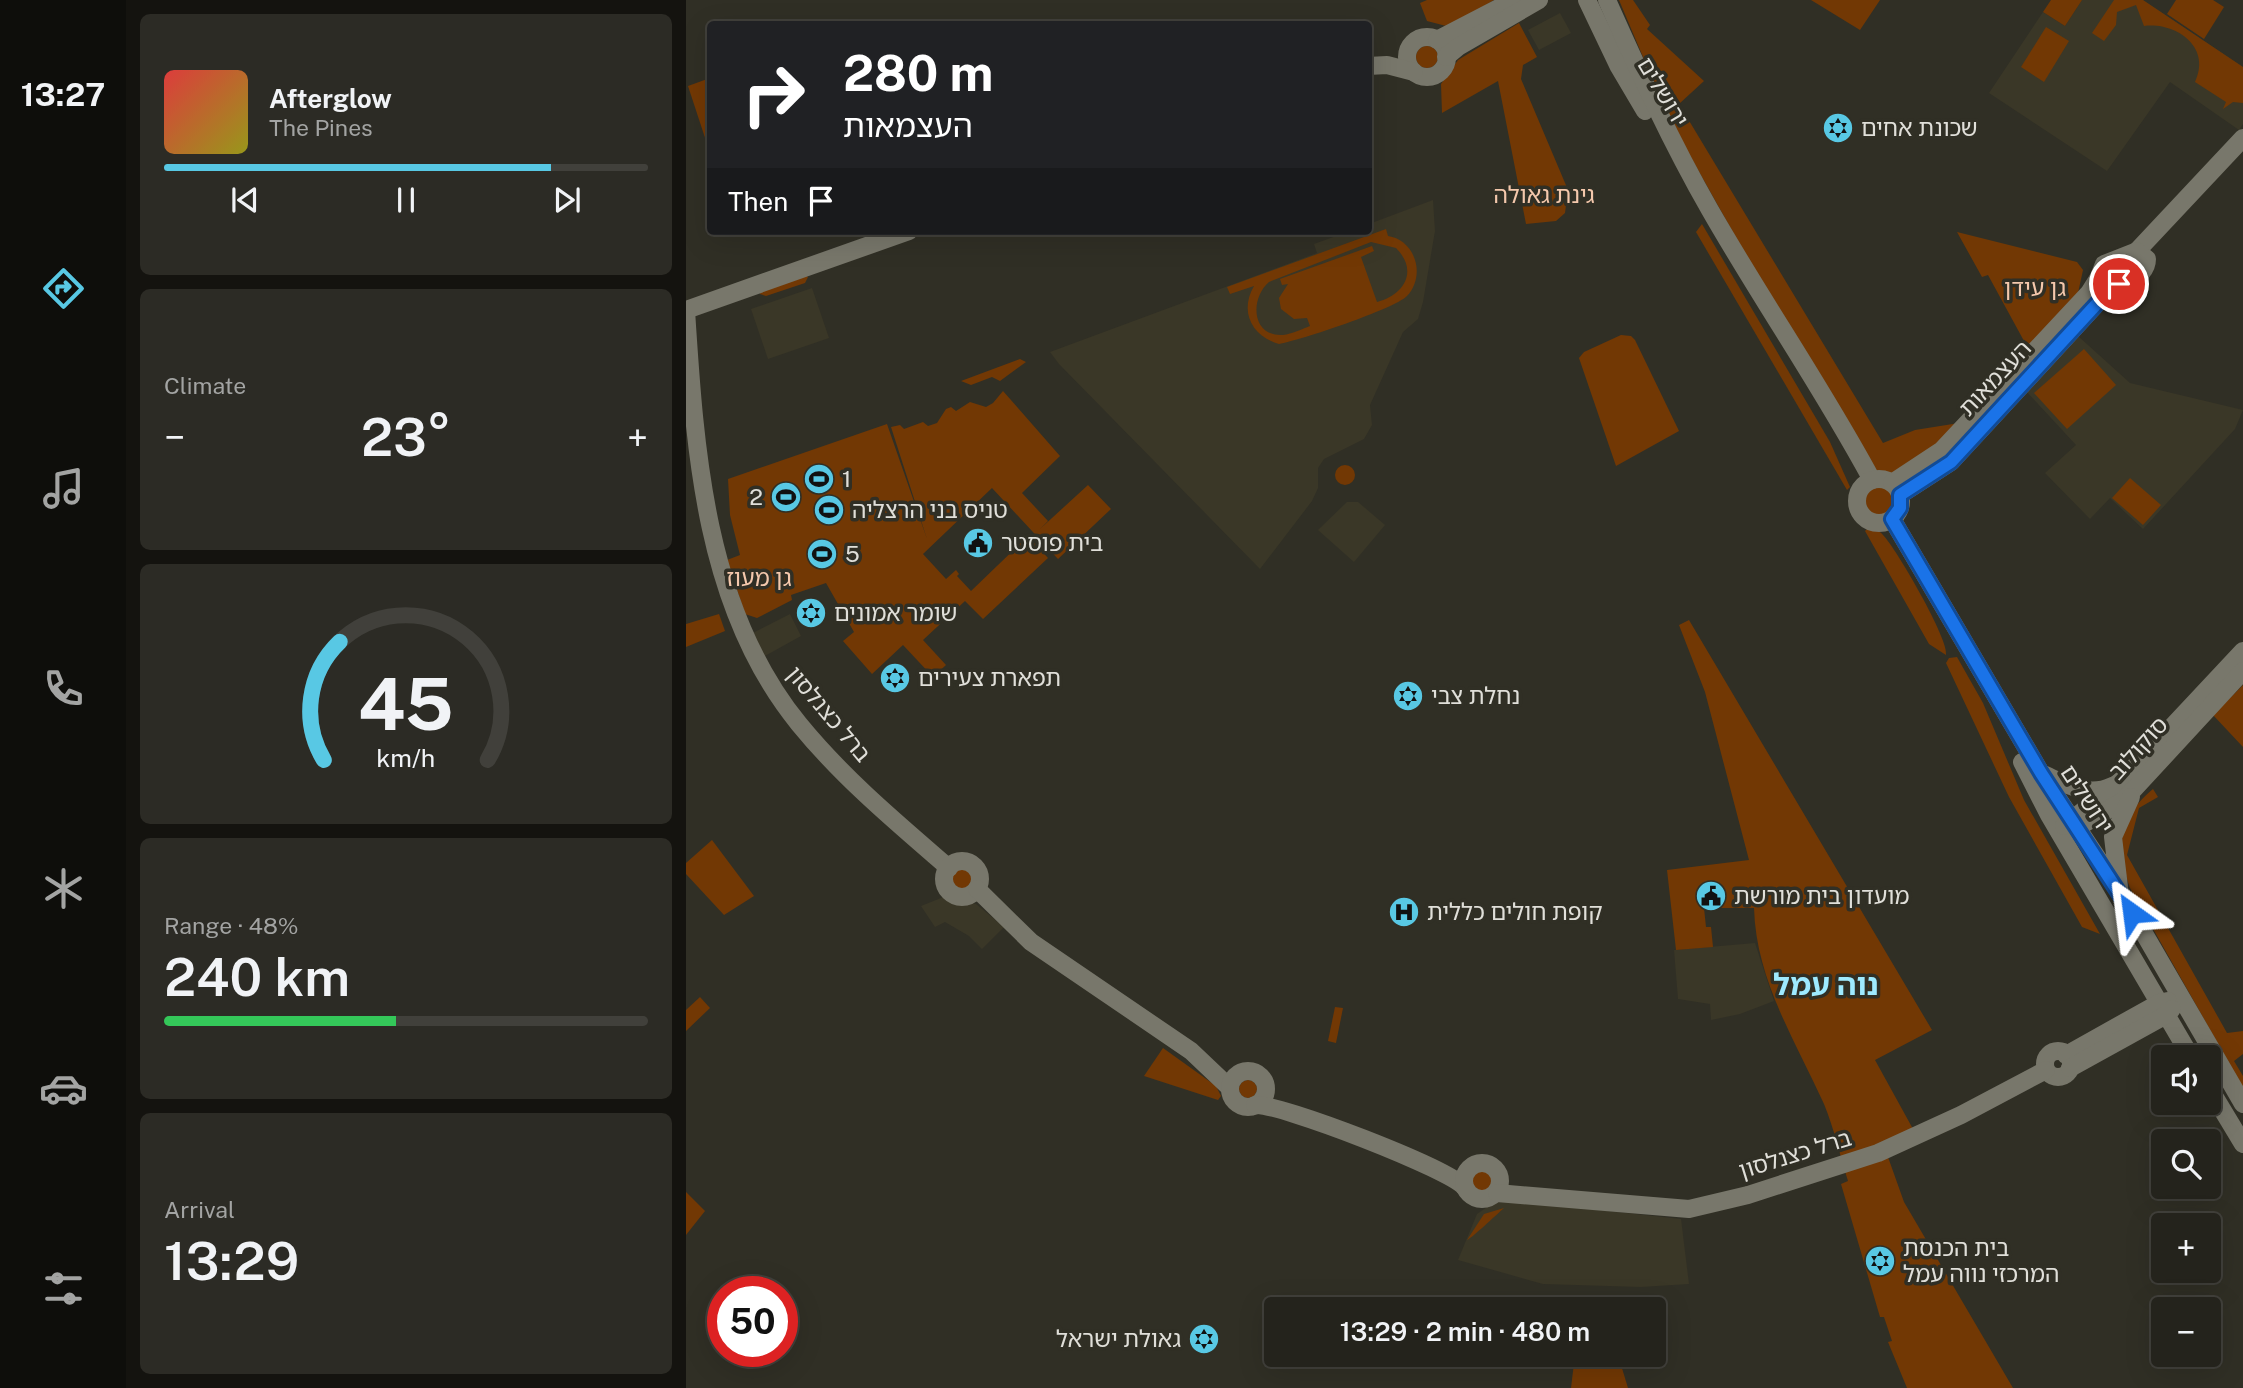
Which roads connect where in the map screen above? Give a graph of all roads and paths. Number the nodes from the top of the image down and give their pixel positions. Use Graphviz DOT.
graph roads {
  1 [pos="1514,0"];
  2 [pos="1579,0"];
  3 [pos="1587,0"];
  4 [pos="1607,0"];
  5 [pos="1539,1"];
  6 [pos="1596,19"];
  7 [pos="1437,40"];
  8 [pos="1408,52"];
  9 [pos="1446,57"];
  10 [pos="1372,64"];
  11 [pos="1372,65"];
  12 [pos="1413,72"];
  13 [pos="2243,138"];
  14 [pos="2243,153"];
  15 [pos="1707,204"];
  16 [pos="898,235"];
  17 [pos="2142,255"];
  18 [pos="2099,277"];
  19 [pos="2119,284"];
  20 [pos="686,310"];
  21 [pos="1866,484"];
  22 [pos="1896,489"];
  23 [pos="1889,521"];
  24 [pos="2243,651"];
  25 [pos="2243,671"];
  26 [pos="2041,773"];
  27 [pos="2130,783"];
  28 [pos="2069,825"];
  29 [pos="948,868"];
  30 [pos="977,889"];
  31 [pos="2119,892"];
  32 [pos="2125,946"];
  33 [pos="2181,998"];
  34 [pos="2162,1009"];
  35 [pos="2130,1027"];
  36 [pos="2179,1045"];
  37 [pos="2184,1045"];
  38 [pos="1191,1051"];
  39 [pos="1240,1072"];
  40 [pos="1266,1086"];
  41 [pos="1230,1088"];
  42 [pos="2243,1104"];
  43 [pos="1255,1105"];
  44 [pos="2221,1108"];
  45 [pos="1298,1115"];
  46 [pos="2243,1144"];
  47 [pos="1432,1165"];
  48 [pos="1471,1166"];
  49 [pos="1499,1185"];
  50 [pos="1465,1188"];
  1 -- 7 [label="street"];
  2 -- 6 [label="street"];
  3 -- 6 [label="street, ירושלים"];
  4 -- 15 [label="street, ירושלים"];
  5 -- 9 [label="street"];
  6 -- 15 [label="street, ירושלים"];
  7 -- 8 [label="street"];
  7 -- 9 [label="street"];
  8 -- 10 [label="street"];
  8 -- 12 [label="street"];
  9 -- 12 [label="street"];
  11 -- 12 [label="street"];
  13 -- 17 [label="street"];
  14 -- 17 [label="street"];
  15 -- 21 [label="street, ירושלים"];
  16 -- 20 [label="street"];
  17 -- 18 [label="street, העצמאות"];
  17 -- 19 [label="street, העצמאות"];
  18 -- 19 [label="street"];
  18 -- 22 [label="street, העצמאות"];
  19 -- 22 [label="street, העצמאות"];
  20 -- 29 [label="street, ברל כצנלסון"];
  21 -- 22 [label="street"];
  21 -- 23 [label="street"];
  22 -- 23 [label="street"];
  23 -- 26 [label="street, ירושלים"];
  23 -- 28 [label="street, ירושלים"];
  24 -- 27 [label="street, סוקולוב"];
  25 -- 27 [label="street, סוקולוב"];
  26 -- 27 [label="street"];
  26 -- 28 [label="street, ירושלים"];
  27 -- 28 [label="street, סוקולוב"];
  27 -- 31 [label="street"];
  28 -- 31 [label="street, ירושלים"];
  28 -- 32 [label="street, ירושלים"];
  29 -- 30 [label="street"];
  29 -- 30 [label="street"];
  30 -- 38 [label="street, ברל כצנלסון"];
  31 -- 33 [label="street, ירושלים"];
  32 -- 34 [label="street, ירושלים"];
  32 -- 35 [label="street"];
  33 -- 34 [label="street, ברל כצנלסון"];
  33 -- 42 [label="street, ירושלים"];
  34 -- 35 [label="street, ברל כצנלסון"];
  34 -- 37 [label="street, ירושלים"];
  35 -- 36 [label="street"];
  35 -- 49 [label="street, ברל כצנלסון"];
  38 -- 39 [label="street, ברל כצנלסון"];
  38 -- 41 [label="street, ברל כצנלסון"];
  39 -- 40 [label="street, ברל כצנלסון"];
  39 -- 41 [label="street"];
  40 -- 43 [label="street"];
  40 -- 45 [label="street, ברל כצנלסון"];
  41 -- 43 [label="street, ברל כצנלסון"];
  43 -- 45 [label="street, ברל כצנלסון"];
  44 -- 46 [label="street"];
  45 -- 47 [label="street, ברל כצנלסון"];
  47 -- 48 [label="street, ברל כצנלסון"];
  47 -- 50 [label="street, ברל כצנלסון"];
  48 -- 49 [label="street, ברל כצנלסון"];
  48 -- 50 [label="street"];
  49 -- 50 [label="street, ברל כצנלסון"];
}
